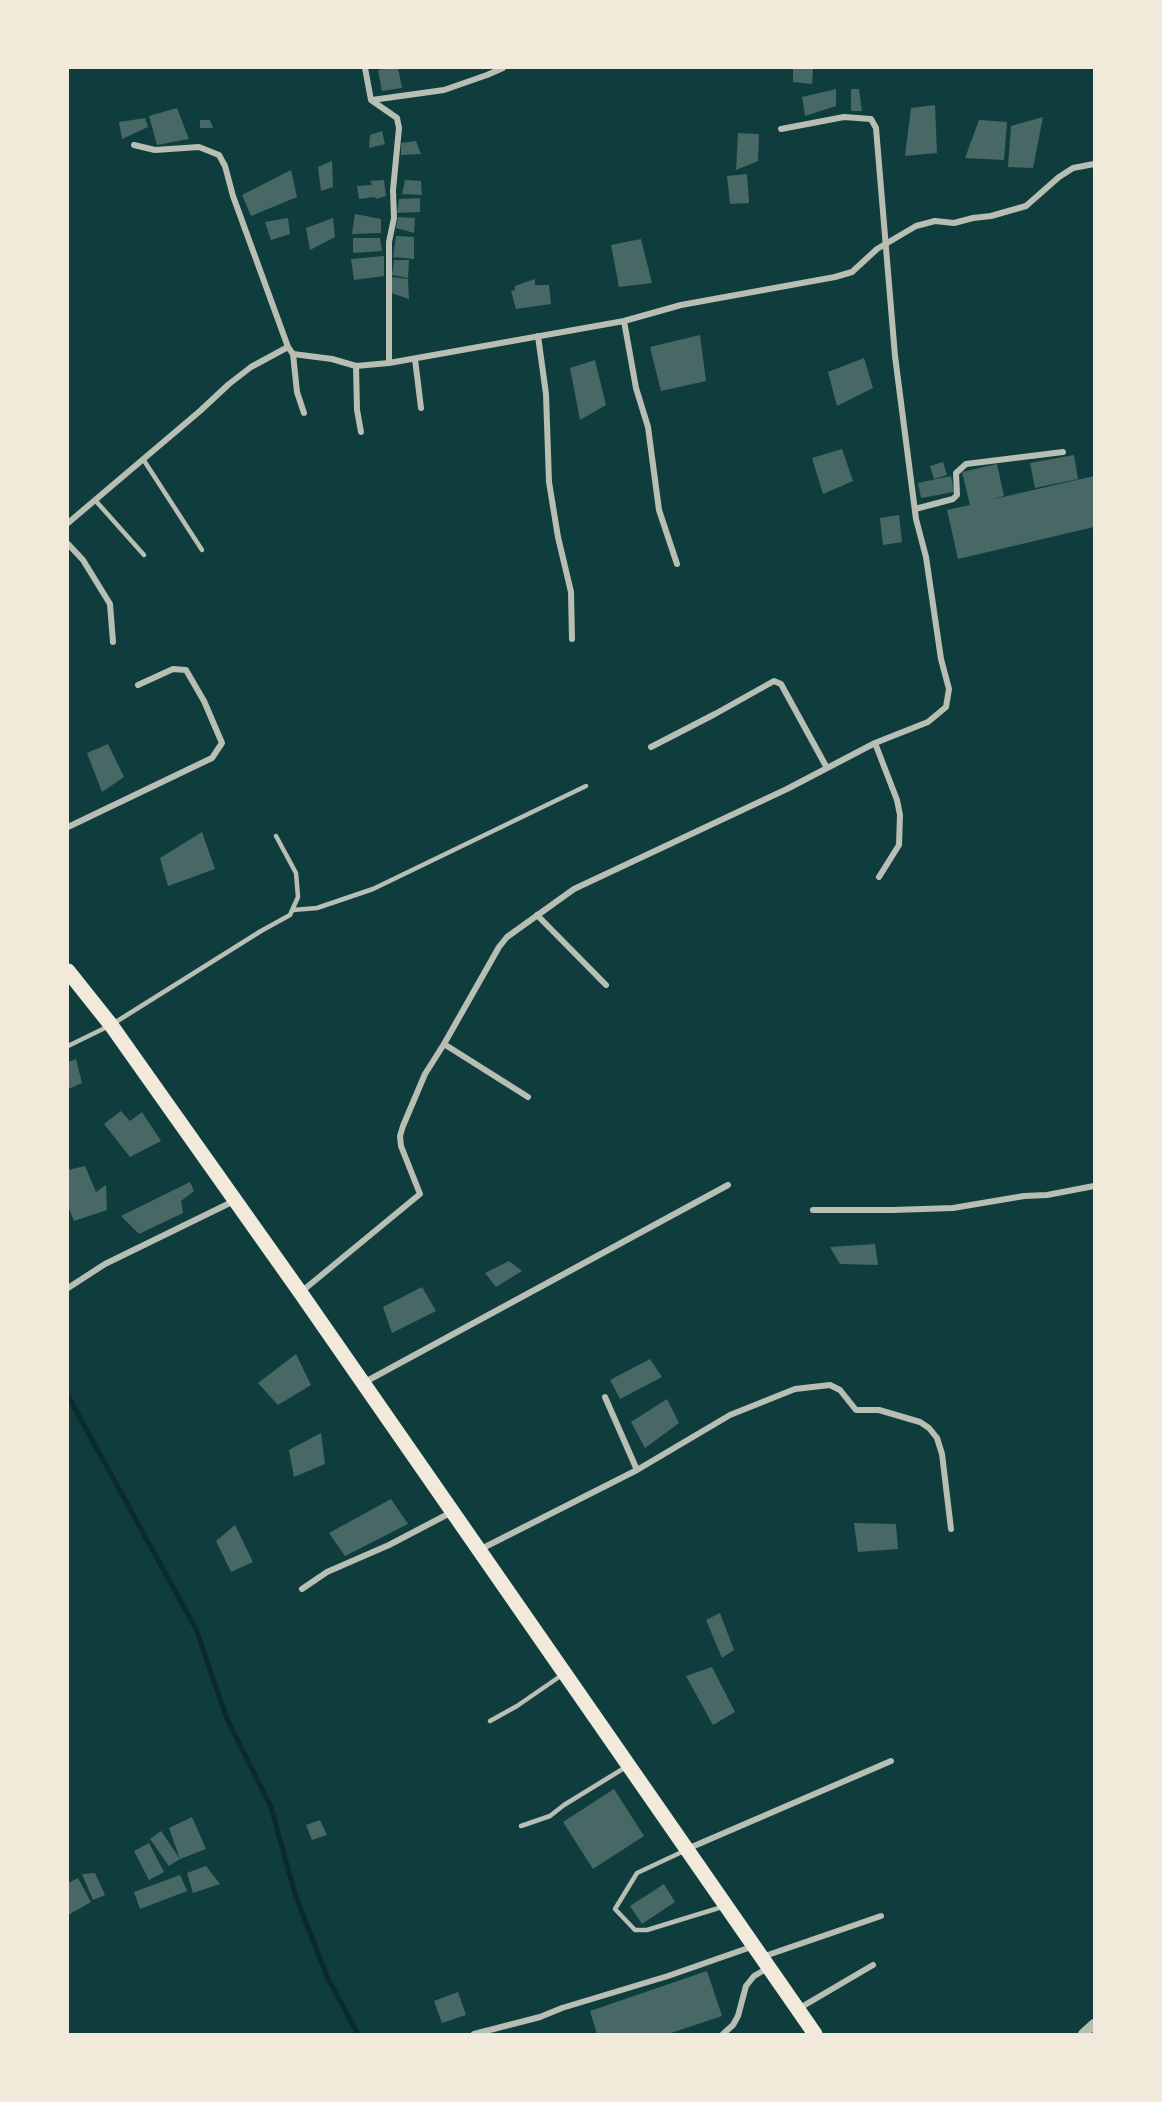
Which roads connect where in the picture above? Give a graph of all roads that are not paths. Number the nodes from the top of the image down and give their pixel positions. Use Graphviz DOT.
graph roads {
  1 [pos="365,68"];
  2 [pos="504,68"];
  3 [pos="371,100"];
  4 [pos="781,129"];
  5 [pos="134,145"];
  6 [pos="1095,164"];
  7 [pos="886,243"];
  8 [pos="624,321"];
  9 [pos="538,336"];
  10 [pos="288,348"];
  11 [pos="293,354"];
  12 [pos="415,359"];
  13 [pos="389,363"];
  14 [pos="356,366"];
  15 [pos="421,408"];
  16 [pos="304,413"];
  17 [pos="361,432"];
  18 [pos="1063,452"];
  19 [pos="143,459"];
  20 [pos="95,500"];
  21 [pos="915,509"];
  22 [pos="68,523"];
  23 [pos="68,544"];
  24 [pos="202,550"];
  25 [pos="144,555"];
  26 [pos="677,564"];
  27 [pos="572,639"];
  28 [pos="113,642"];
  29 [pos="138,685"];
  30 [pos="875,743"];
  31 [pos="651,747"];
  32 [pos="827,768"];
  33 [pos="586,786"];
  34 [pos="68,827"];
  35 [pos="276,836"];
  36 [pos="879,877"];
  37 [pos="293,910"];
  38 [pos="537,915"];
  39 [pos="68,971"];
  40 [pos="606,985"];
  41 [pos="111,1025"];
  42 [pos="444,1044"];
  43 [pos="68,1046"];
  44 [pos="528,1097"];
  45 [pos="728,1185"];
  46 [pos="1095,1186"];
  47 [pos="235,1200"];
  48 [pos="813,1210"];
  49 [pos="68,1288"];
  50 [pos="300,1293"];
  51 [pos="363,1383"];
  52 [pos="605,1397"];
  53 [pos="638,1470"];
  54 [pos="452,1512"];
  55 [pos="951,1529"];
  56 [pos="479,1550"];
  57 [pos="302,1589"];
  58 [pos="564,1674"];
  59 [pos="490,1721"];
  60 [pos="891,1761"];
  61 [pos="628,1766"];
  62 [pos="520,1826"];
  63 [pos="687,1850"];
  64 [pos="726,1906"];
  65 [pos="881,1916"];
  66 [pos="761,1957"];
  67 [pos="873,1965"];
  68 [pos="797,2009"];
  69 [pos="1095,2024"];
  70 [pos="474,2034"];
  71 [pos="723,2034"];
  72 [pos="815,2034"];
  73 [pos="1083,2034"];
  1 -- 3 [label="street"];
  2 -- 3 [label="street"];
  3 -- 13 [label="street"];
  4 -- 7 [label="street"];
  5 -- 10 [label="street"];
  6 -- 7 [label="street"];
  7 -- 8 [label="street"];
  7 -- 21 [label="street"];
  8 -- 9 [label="street"];
  8 -- 26 [label="street"];
  9 -- 12 [label="street"];
  9 -- 27 [label="street"];
  10 -- 11 [label="street"];
  10 -- 19 [label="street"];
  11 -- 14 [label="street"];
  11 -- 16 [label="street"];
  12 -- 13 [label="street"];
  12 -- 15 [label="street"];
  13 -- 14 [label="street"];
  14 -- 17 [label="street"];
  18 -- 21 [label="street"];
  19 -- 20 [label="street"];
  19 -- 24 [label="lane"];
  20 -- 22 [label="street"];
  20 -- 25 [label="lane"];
  21 -- 30 [label="street"];
  23 -- 28 [label="street"];
  29 -- 34 [label="street"];
  30 -- 32 [label="street"];
  30 -- 36 [label="street"];
  31 -- 32 [label="street"];
  32 -- 38 [label="street"];
  33 -- 37 [label="lane"];
  35 -- 37 [label="lane"];
  37 -- 41 [label="lane"];
  38 -- 40 [label="street"];
  38 -- 42 [label="street"];
  39 -- 41 [label="main road"];
  41 -- 43 [label="lane"];
  41 -- 47 [label="main road"];
  42 -- 44 [label="street"];
  42 -- 50 [label="street"];
  45 -- 51 [label="street"];
  46 -- 48 [label="street"];
  47 -- 49 [label="street"];
  47 -- 50 [label="main road"];
  50 -- 51 [label="main road"];
  51 -- 54 [label="main road"];
  52 -- 53 [label="street"];
  53 -- 55 [label="street"];
  53 -- 56 [label="street"];
  54 -- 56 [label="main road"];
  54 -- 57 [label="street"];
  56 -- 58 [label="main road"];
  58 -- 59 [label="lane"];
  58 -- 61 [label="main road"];
  60 -- 63 [label="street"];
  61 -- 62 [label="lane"];
  61 -- 63 [label="main road"];
  63 -- 64 [label="main road"];
  63 -- 64 [label="lane"];
  64 -- 66 [label="main road"];
  65 -- 66 [label="street"];
  66 -- 68 [label="main road"];
  66 -- 70 [label="street"];
  66 -- 71 [label="street"];
  67 -- 68 [label="street"];
  68 -- 72 [label="main road"];
  69 -- 73 [label="street"];
}
